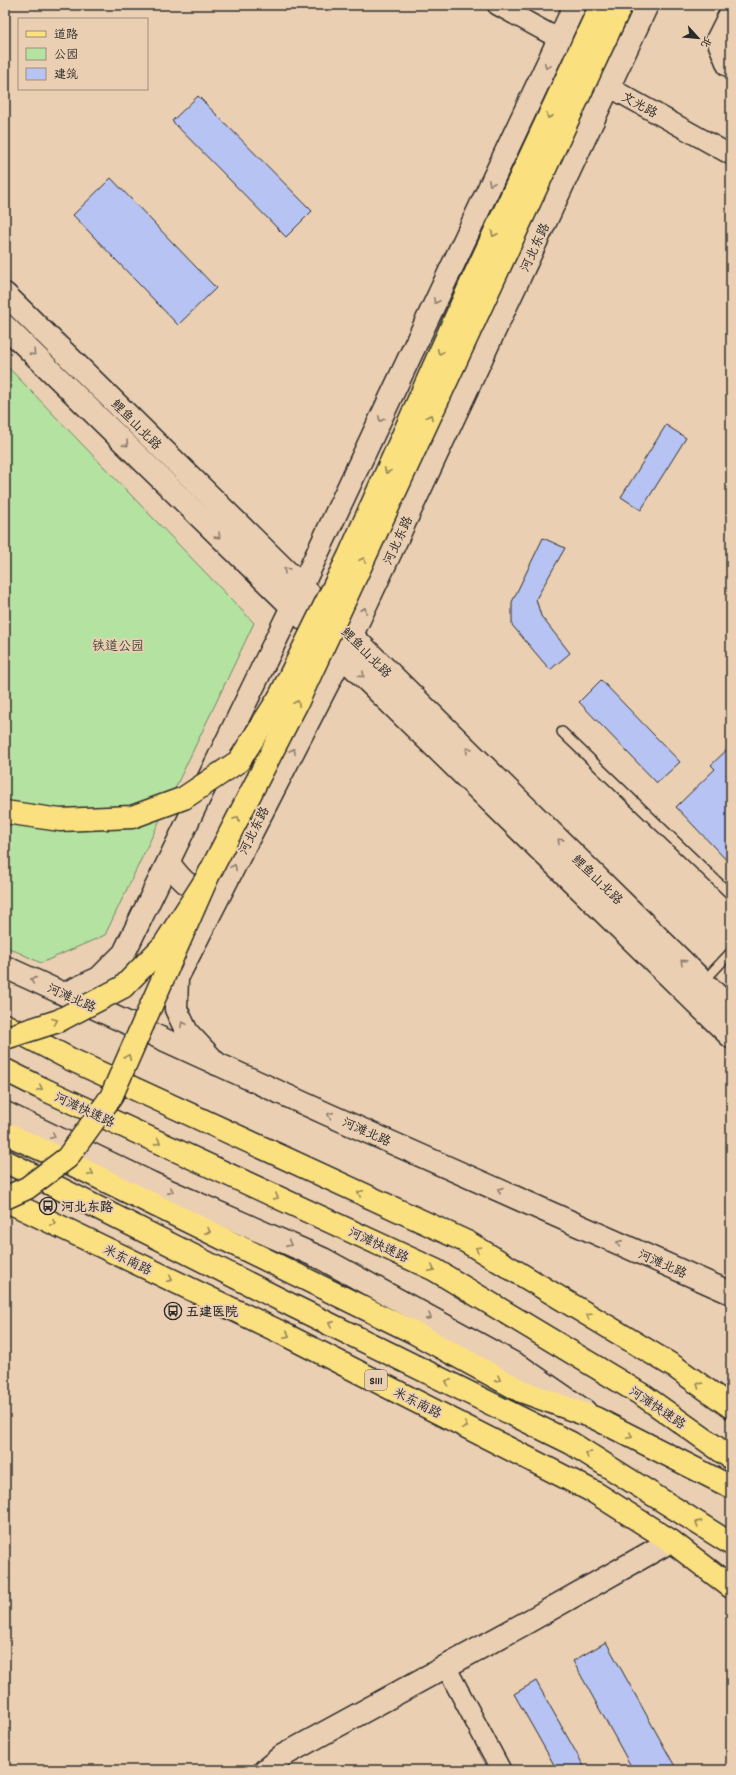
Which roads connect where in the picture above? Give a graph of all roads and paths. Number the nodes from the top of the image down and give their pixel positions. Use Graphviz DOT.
graph roads {
  1 [pos="497,5"];
  2 [pos="575,5"];
  3 [pos="601,5"];
  4 [pos="621,5"];
  5 [pos="646,5"];
  6 [pos="731,9"];
  7 [pos="559,39"];
  8 [pos="731,68"];
  9 [pos="609,87"];
  10 [pos="731,155"];
  11 [pos="5,294"];
  12 [pos="5,326"];
  13 [pos="302,586"];
  14 [pos="292,608"];
  15 [pos="351,636"];
  16 [pos="342,656"];
  17 [pos="562,732"];
  18 [pos="5,812"];
  19 [pos="169,864"];
  20 [pos="214,885"];
  21 [pos="731,895"];
  22 [pos="731,952"];
  23 [pos="5,967"];
  24 [pos="696,989"];
  25 [pos="64,994"];
  26 [pos="731,1009"];
  27 [pos="5,1025"];
  28 [pos="5,1038"];
  29 [pos="731,1038"];
  30 [pos="217,1064"];
  31 [pos="5,1070"];
  32 [pos="5,1114"];
  33 [pos="5,1133"];
  34 [pos="5,1161"];
  35 [pos="5,1199"];
  36 [pos="731,1293"];
  37 [pos="731,1407"];
  38 [pos="595,1418"];
  39 [pos="731,1458"];
  40 [pos="731,1487"];
  41 [pos="671,1541"];
  42 [pos="731,1544"];
  43 [pos="731,1587"];
  44 [pos="445,1666"];
  45 [pos="265,1770"];
  46 [pos="502,1770"];
  1 -- 7 [label="street, 文光路"];
  2 -- 7 [label="main road"];
  3 -- 18 [label="main road, one-way, bridge"];
  20 -- 4 [label="main road, one-way, bridge"];
  5 -- 9 [label="main road, 河北东路"];
  6 -- 8 [label="street"];
  7 -- 9 [label="street, 文光路"];
  7 -- 13 [label="main road, one-way"];
  9 -- 10 [label="street, 文光路"];
  15 -- 9 [label="main road, 河北东路, one-way"];
  13 -- 11 [label="main road, 鲤鱼山北路, one-way"];
  12 -- 14 [label="main road, 鲤鱼山北路, one-way"];
  13 -- 14 [label="main road"];
  13 -- 15 [label="main road, 鲤鱼山北路"];
  14 -- 16 [label="main road, 鲤鱼山北路"];
  14 -- 19 [label="main road"];
  15 -- 16 [label="main road, 河北东路"];
  24 -- 15 [label="main road, 鲤鱼山北路, one-way"];
  20 -- 16 [label="main road, 河北东路, one-way"];
  16 -- 24 [label="main road, 鲤鱼山北路, one-way"];
  17 -- 21 [label="lane"];
  19 -- 20 [label="main road"];
  19 -- 25 [label="main road"];
  28 -- 20 [label="main road, one-way, bridge"];
  30 -- 20 [label="main road, 河北东路, one-way"];
  35 -- 20 [label="main road, one-way, bridge"];
  22 -- 24 [label="lane"];
  25 -- 23 [label="main road, 河滩北路, one-way"];
  24 -- 26 [label="main road, 鲤鱼山北路"];
  24 -- 29 [label="main road, 鲤鱼山北路"];
  25 -- 30 [label="main road, 河滩北路"];
  37 -- 27 [label="main road, one-way"];
  36 -- 30 [label="main road, 河滩北路, one-way"];
  31 -- 39 [label="main road, 河滩快速路, one-way"];
  32 -- 38 [label="main road, one-way"];
  33 -- 38 [label="main road, one-way"];
  42 -- 34 [label="main road, S111, one-way"];
  35 -- 41 [label="main road, 米东南路 / S111, one-way"];
  38 -- 40 [label="main road, one-way"];
  41 -- 43 [label="main road, 米东南路 / S111"];
  41 -- 44 [label="main road"];
  44 -- 45 [label="main road"];
  44 -- 46 [label="street"];
}
